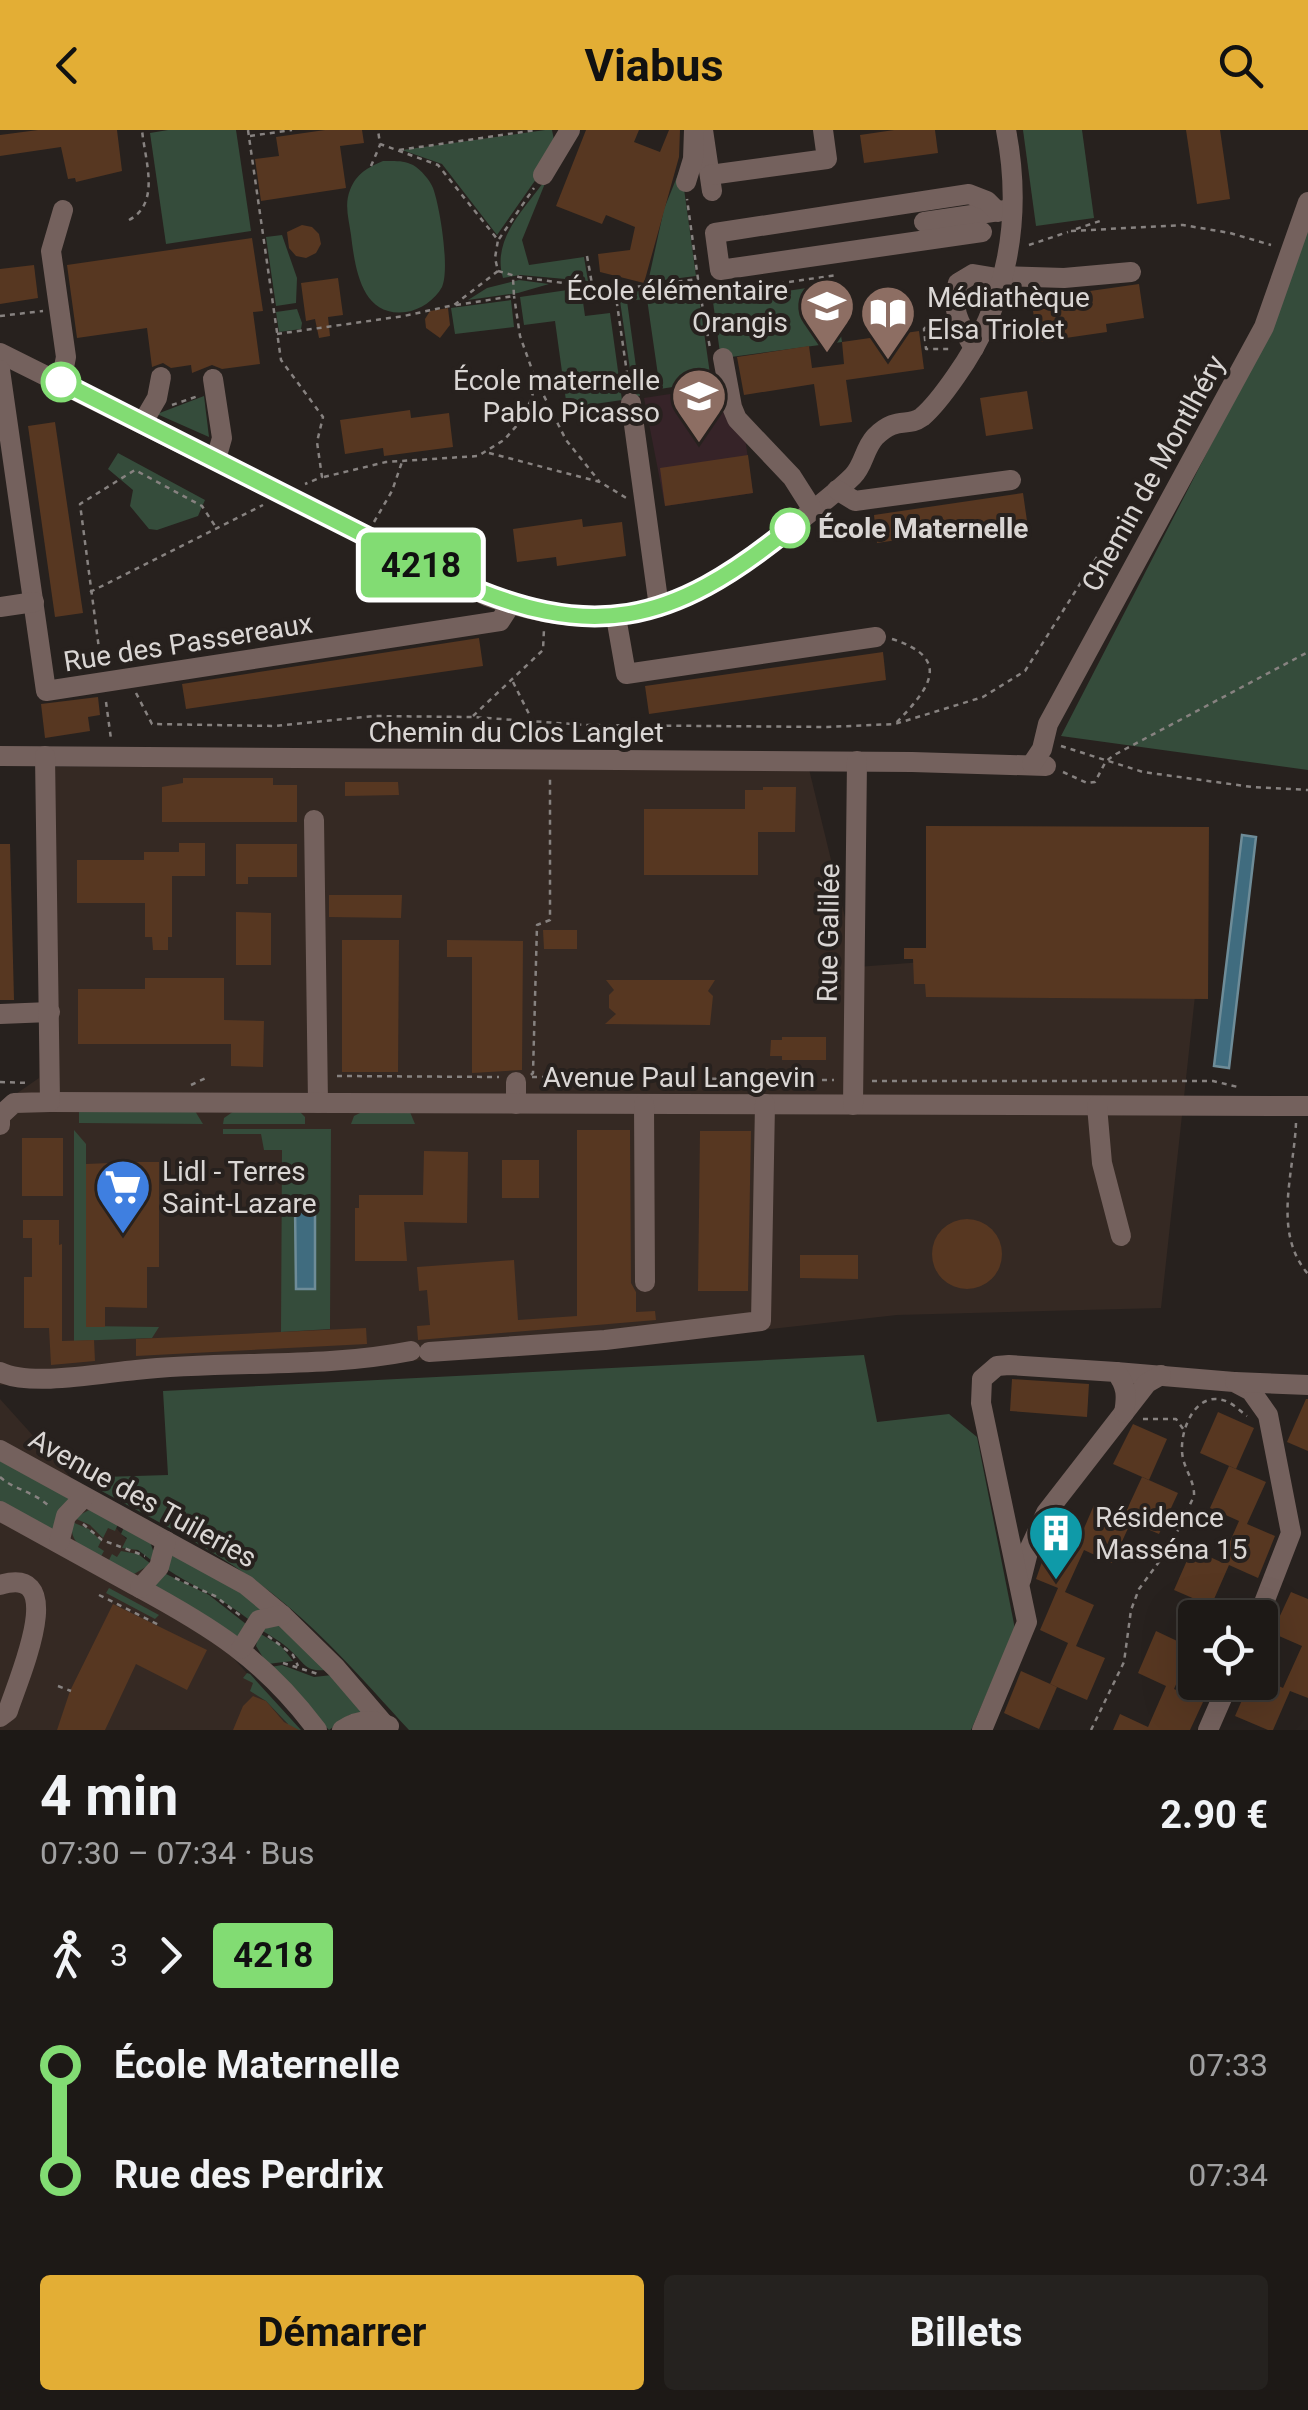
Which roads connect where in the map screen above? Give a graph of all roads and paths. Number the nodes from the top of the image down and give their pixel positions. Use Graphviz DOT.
graph roads {
  1 [pos="142,130"];
  2 [pos="248,130"];
  3 [pos="292,130"];
  4 [pos="378,130"];
  5 [pos="536,130"];
  6 [pos="694,130"];
  7 [pos="703,130"];
  8 [pos="823,130"];
  9 [pos="1006,130"];
  10 [pos="563,135"];
  11 [pos="249,136"];
  12 [pos="380,144"];
  13 [pos="398,150"];
  14 [pos="371,166"];
  15 [pos="543,175"];
  16 [pos="686,182"];
  17 [pos="1308,202"];
  18 [pos="64,210"];
  19 [pos="1005,210"];
  20 [pos="129,220"];
  21 [pos="1103,220"];
  22 [pos="924,222"];
  23 [pos="1070,231"];
  24 [pos="982,232"];
  25 [pos="498,240"];
  26 [pos="1011,248"];
  27 [pos="1292,251"];
  28 [pos="587,256"];
  29 [pos="498,271"];
  30 [pos="1131,272"];
  31 [pos="837,275"];
  32 [pos="513,276"];
  33 [pos="1003,278"];
  34 [pos="698,279"];
  35 [pos="592,285"];
  36 [pos="614,290"];
  37 [pos="700,294"];
  38 [pos="514,296"];
  39 [pos="454,305"];
  40 [pos="59,308"];
  41 [pos="0,316"];
  42 [pos="933,320"];
  43 [pos="277,334"];
  44 [pos="974,348"];
  45 [pos="0,353"];
  46 [pos="717,355"];
  47 [pos="0,370"];
  48 [pos="162,377"];
  49 [pos="535,378"];
  50 [pos="61,382"];
  51 [pos="214,384"];
  52 [pos="632,403"];
  53 [pos="146,419"];
  54 [pos="488,452"];
  55 [pos="216,459"];
  56 [pos="402,460"];
  57 [pos="322,478"];
  58 [pos="1011,480"];
  59 [pos="600,482"];
  60 [pos="306,484"];
  61 [pos="837,490"];
  62 [pos="280,491"];
  63 [pos="645,504"];
  64 [pos="812,510"];
  65 [pos="216,528"];
  66 [pos="366,537"];
  67 [pos="1097,557"];
  68 [pos="90,592"];
  69 [pos="34,602"];
  70 [pos="511,604"];
  71 [pos="0,607"];
  72 [pos="659,607"];
  73 [pos="545,612"];
  74 [pos="616,617"];
  75 [pos="876,637"];
  76 [pos="1308,652"];
  77 [pos="129,678"];
  78 [pos="513,681"];
  79 [pos="103,682"];
  80 [pos="472,717"];
  81 [pos="532,721"];
  82 [pos="553,722"];
  83 [pos="895,724"];
  84 [pos="1045,741"];
  85 [pos="111,755"];
  86 [pos="0,756"];
  87 [pos="45,756"];
  88 [pos="550,760"];
  89 [pos="1106,761"];
  90 [pos="857,762"];
  91 [pos="1039,765"];
  92 [pos="1308,790"];
  93 [pos="314,820"];
  94 [pos="50,1012"];
  95 [pos="0,1014"];
  96 [pos="319,1076"];
  97 [pos="516,1079"];
  98 [pos="854,1080"];
  99 [pos="0,1082"];
  100 [pos="34,1083"];
  101 [pos="1250,1090"];
  102 [pos="7,1097"];
  103 [pos="50,1102"];
  104 [pos="318,1103"];
  105 [pos="516,1104"];
  106 [pos="644,1104"];
  107 [pos="765,1104"];
  108 [pos="853,1105"];
  109 [pos="1097,1106"];
  110 [pos="1302,1106"];
  111 [pos="0,1125"];
  112 [pos="1121,1236"];
  113 [pos="1308,1274"];
  114 [pos="645,1282"];
  115 [pos="0,1372"];
  116 [pos="1116,1372"];
  117 [pos="1161,1375"];
  118 [pos="1234,1382"];
  119 [pos="1308,1386"];
  120 [pos="1264,1408"];
  121 [pos="1124,1413"];
  122 [pos="1184,1432"];
  123 [pos="0,1450"];
  124 [pos="84,1498"];
  125 [pos="0,1511"];
  126 [pos="125,1519"];
  127 [pos="166,1540"];
  128 [pos="59,1543"];
  129 [pos="101,1566"];
  130 [pos="1020,1582"];
  131 [pos="0,1585"];
  132 [pos="140,1588"];
  133 [pos="99,1595"];
  134 [pos="1265,1600"];
  135 [pos="282,1614"];
  136 [pos="164,1620"];
  137 [pos="241,1649"];
  138 [pos="336,1668"];
  139 [pos="264,1670"];
  140 [pos="58,1686"];
  141 [pos="70,1691"];
  142 [pos="1221,1700"];
  143 [pos="0,1717"];
  144 [pos="390,1727"];
  145 [pos="317,1730"];
  146 [pos="342,1730"];
  147 [pos="982,1730"];
  148 [pos="1090,1730"];
  149 [pos="1208,1730"];
  1 -- 20 [label="path"];
  2 -- 11 [label="path"];
  3 -- 11 [label="path"];
  4 -- 12 [label="path"];
  5 -- 13 [label="path"];
  6 -- 16 [label="street"];
  7 -- 8 [label="street"];
  9 -- 19 [label="street"];
  10 -- 15 [label="street"];
  11 -- 43 [label="path"];
  12 -- 13 [label="path"];
  12 -- 14 [label="path"];
  13 -- 25 [label="path"];
  15 -- 25 [label="path"];
  16 -- 34 [label="path"];
  17 -- 27 [label="street, Chemin de Montlhéry"];
  18 -- 40 [label="street"];
  19 -- 22 [label="street"];
  19 -- 24 [label="street"];
  19 -- 26 [label="street"];
  21 -- 23 [label="path"];
  23 -- 26 [label="path"];
  23 -- 27 [label="path"];
  25 -- 29 [label="path"];
  26 -- 33 [label="street"];
  27 -- 84 [label="street, Chemin de Montlhéry"];
  28 -- 35 [label="path"];
  29 -- 32 [label="path"];
  29 -- 39 [label="path"];
  30 -- 33 [label="street"];
  31 -- 37 [label="path"];
  32 -- 35 [label="path"];
  32 -- 38 [label="path"];
  33 -- 44 [label="street"];
  33 -- 44 [label="street"];
  34 -- 36 [label="path"];
  34 -- 37 [label="path"];
  35 -- 36 [label="path"];
  36 -- 52 [label="path"];
  37 -- 46 [label="path"];
  38 -- 39 [label="path"];
  38 -- 49 [label="path"];
  39 -- 43 [label="path"];
  40 -- 41 [label="path"];
  40 -- 50 [label="street"];
  42 -- 44 [label="path"];
  43 -- 57 [label="path"];
  44 -- 61 [label="street"];
  45 -- 50 [label="street"];
  46 -- 64 [label="street"];
  47 -- 69 [label="street"];
  48 -- 53 [label="street"];
  49 -- 54 [label="path"];
  49 -- 59 [label="path"];
  50 -- 53 [label="street"];
  51 -- 53 [label="path"];
  51 -- 55 [label="street"];
  52 -- 63 [label="street"];
  53 -- 55 [label="street"];
  54 -- 56 [label="path"];
  54 -- 59 [label="path"];
  55 -- 62 [label="street"];
  56 -- 57 [label="path"];
  56 -- 66 [label="path"];
  57 -- 60 [label="path"];
  58 -- 61 [label="street"];
  59 -- 63 [label="path"];
  61 -- 64 [label="street"];
  62 -- 65 [label="path"];
  62 -- 66 [label="street"];
  63 -- 72 [label="street"];
  64 -- 72 [label="street"];
  65 -- 68 [label="path"];
  65 -- 68 [label="path"];
  66 -- 70 [label="street"];
  67 -- 83 [label="path"];
  68 -- 79 [label="path"];
  69 -- 71 [label="street"];
  69 -- 79 [label="street, Rue des Passereaux"];
  70 -- 73 [label="street"];
  70 -- 77 [label="street, Rue des Passereaux"];
  72 -- 74 [label="street"];
  73 -- 74 [label="street"];
  73 -- 78 [label="path"];
  74 -- 75 [label="street"];
  75 -- 83 [label="path"];
  76 -- 89 [label="path"];
  77 -- 79 [label="street, Rue des Passereaux"];
  77 -- 80 [label="path"];
  78 -- 80 [label="path"];
  78 -- 81 [label="path"];
  79 -- 85 [label="path"];
  80 -- 81 [label="path"];
  81 -- 82 [label="path"];
  82 -- 83 [label="path"];
  82 -- 88 [label="path"];
  84 -- 89 [label="path"];
  84 -- 91 [label="street, Chemin de Montlhéry"];
  85 -- 87 [label="street, Chemin du Clos Langlet"];
  85 -- 88 [label="street, Chemin du Clos Langlet"];
  86 -- 87 [label="street, Chemin du Clos Langlet"];
  87 -- 94 [label="street"];
  88 -- 90 [label="street, Chemin du Clos Langlet"];
  88 -- 97 [label="path"];
  89 -- 91 [label="path"];
  89 -- 92 [label="path"];
  90 -- 91 [label="street, Chemin du Clos Langlet"];
  90 -- 98 [label="street, Rue Galilée"];
  93 -- 96 [label="street"];
  94 -- 95 [label="street"];
  94 -- 103 [label="street"];
  96 -- 97 [label="path"];
  96 -- 104 [label="street"];
  97 -- 98 [label="path"];
  97 -- 105 [label="street"];
  98 -- 101 [label="path"];
  98 -- 108 [label="street, Rue Galilée"];
  99 -- 100 [label="path"];
  102 -- 103 [label="street, Avenue Paul Langevin"];
  102 -- 111 [label="street"];
  103 -- 104 [label="street, Avenue Paul Langevin"];
  104 -- 105 [label="street, Avenue Paul Langevin"];
  105 -- 106 [label="street, Avenue Paul Langevin"];
  106 -- 107 [label="street, Avenue Paul Langevin"];
  106 -- 114 [label="street"];
  107 -- 108 [label="street, Avenue Paul Langevin"];
  107 -- 115 [label="street"];
  108 -- 109 [label="street, Avenue Paul Langevin"];
  109 -- 110 [label="street, Avenue Paul Langevin"];
  109 -- 112 [label="street"];
  110 -- 113 [label="path"];
  116 -- 117 [label="street"];
  116 -- 121 [label="street"];
  116 -- 130 [label="street"];
  117 -- 118 [label="street"];
  117 -- 121 [label="street"];
  118 -- 119 [label="street"];
  118 -- 120 [label="street"];
  120 -- 122 [label="path"];
  120 -- 134 [label="street"];
  121 -- 122 [label="path"];
  121 -- 130 [label="street"];
  122 -- 148 [label="path"];
  123 -- 124 [label="street, Avenue des Tuileries"];
  124 -- 126 [label="street, Avenue des Tuileries"];
  124 -- 128 [label="street"];
  125 -- 128 [label="street"];
  126 -- 127 [label="street, Avenue des Tuileries"];
  126 -- 129 [label="path"];
  127 -- 132 [label="street"];
  127 -- 135 [label="street, Avenue des Tuileries"];
  128 -- 129 [label="street"];
  129 -- 132 [label="street"];
  130 -- 147 [label="street"];
  131 -- 143 [label="street"];
  132 -- 137 [label="street"];
  133 -- 136 [label="path"];
  135 -- 137 [label="street"];
  135 -- 138 [label="street, Avenue des Tuileries"];
  137 -- 139 [label="street"];
  138 -- 139 [label="path"];
  138 -- 144 [label="street, Avenue des Tuileries"];
  139 -- 145 [label="street"];
  140 -- 141 [label="path"];
  142 -- 149 [label="street"];
  144 -- 146 [label="street"];
}
